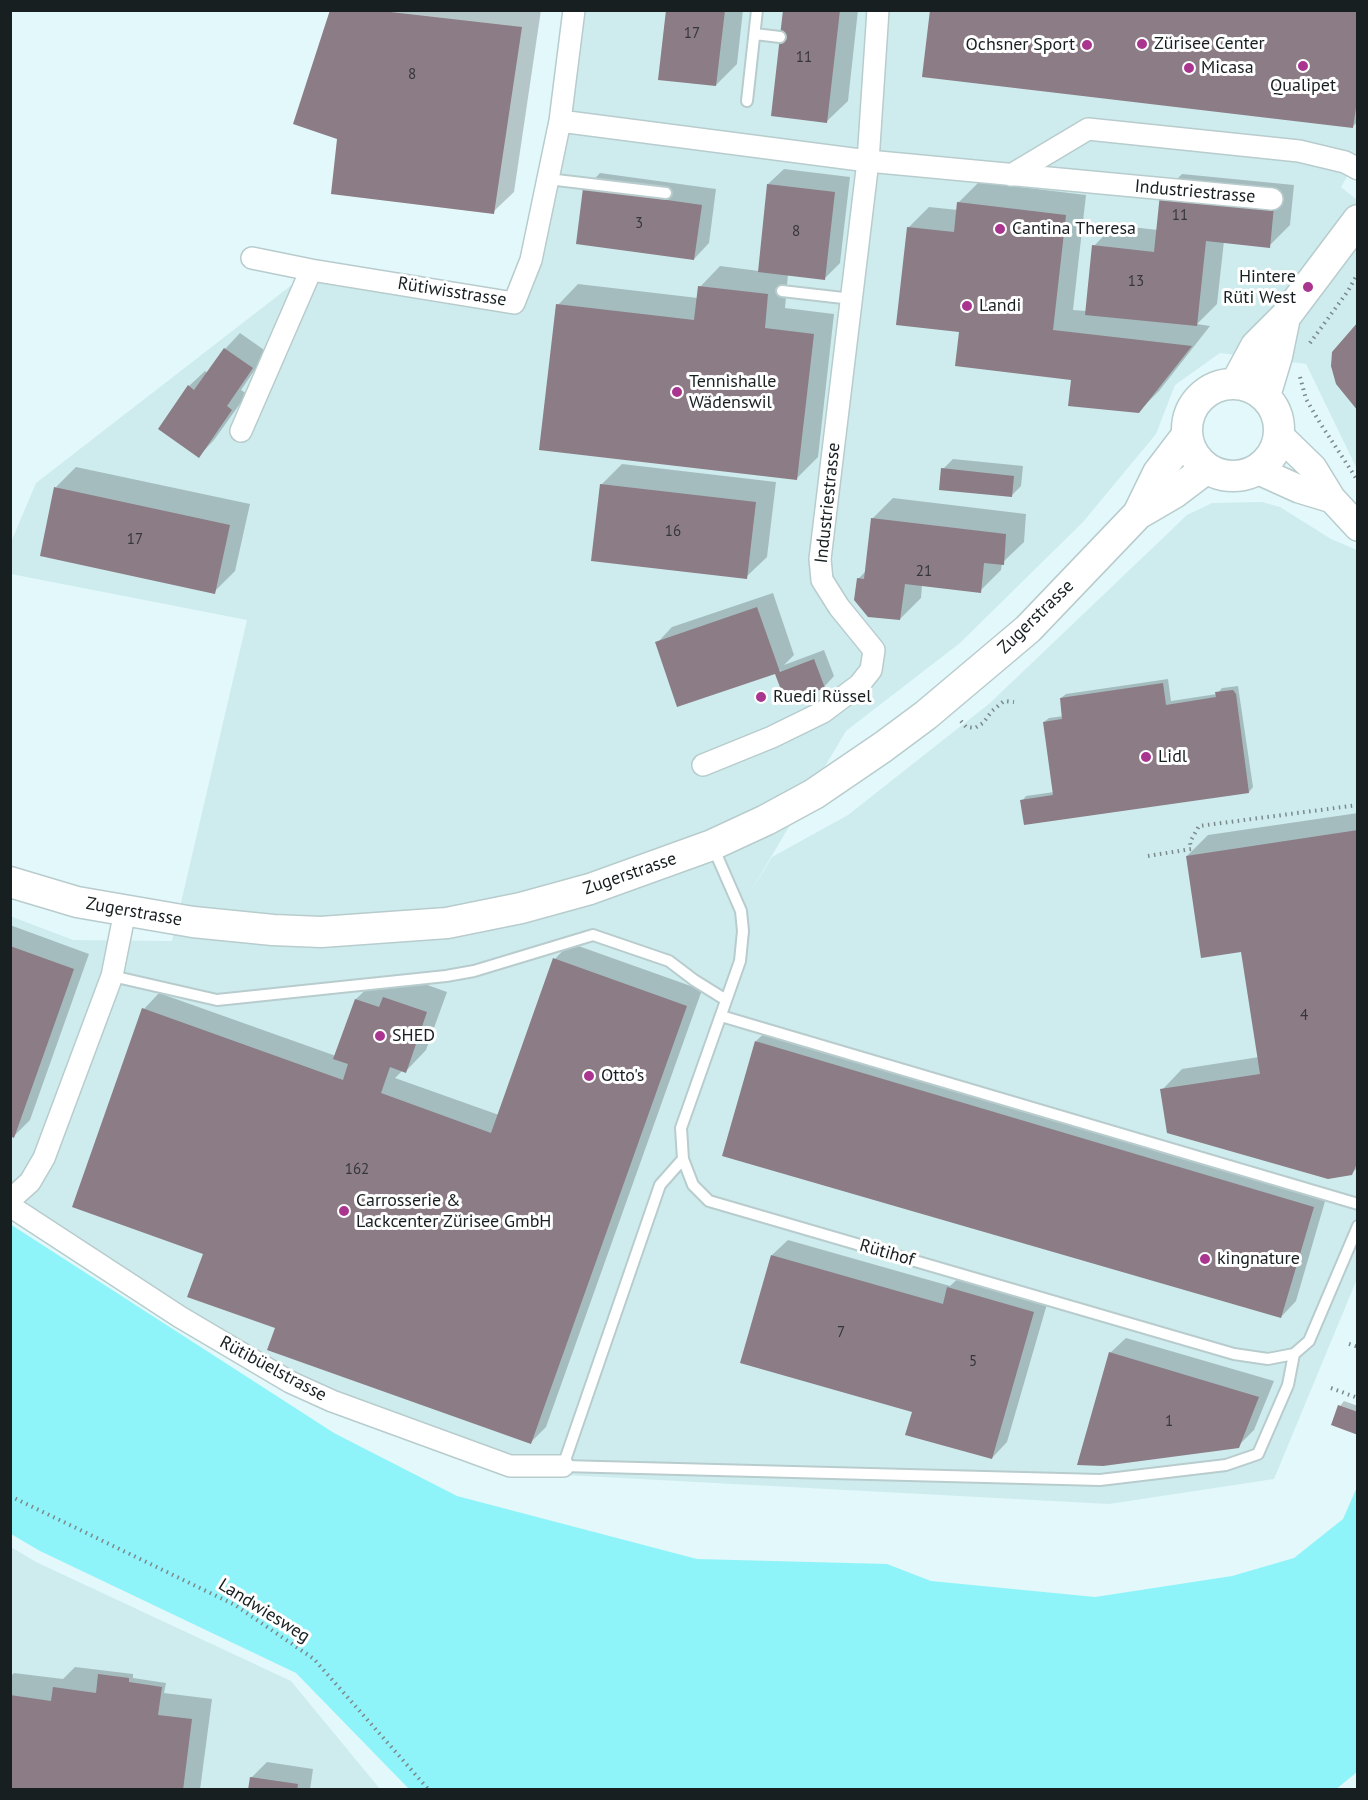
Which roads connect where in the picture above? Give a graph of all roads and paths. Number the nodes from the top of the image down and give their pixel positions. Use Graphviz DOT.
graph roads {
  1 [pos="574,10"];
  2 [pos="757,10"];
  3 [pos="878,10"];
  4 [pos="754,34"];
  5 [pos="780,37"];
  6 [pos="747,100"];
  7 [pos="560,121"];
  8 [pos="868,161"];
  9 [pos="1358,169"];
  10 [pos="1011,174"];
  11 [pos="548,179"];
  12 [pos="666,194"];
  13 [pos="1272,199"];
  14 [pos="1358,220"];
  15 [pos="252,258"];
  16 [pos="311,270"];
  17 [pos="1358,273"];
  18 [pos="782,291"];
  19 [pos="1348,291"];
  20 [pos="1341,294"];
  21 [pos="852,298"];
  22 [pos="1285,317"];
  23 [pos="1308,346"];
  24 [pos="1298,366"];
  25 [pos="1236,383"];
  26 [pos="1265,396"];
  27 [pos="241,431"];
  28 [pos="1187,435"];
  29 [pos="1280,436"];
  30 [pos="1207,468"];
  31 [pos="1257,470"];
  32 [pos="1358,481"];
  33 [pos="1332,499"];
  34 [pos="1138,514"];
  35 [pos="1358,528"];
  36 [pos="1014,702"];
  37 [pos="960,720"];
  38 [pos="703,765"];
  39 [pos="1358,805"];
  40 [pos="712,845"];
  41 [pos="1148,856"];
  42 [pos="10,882"];
  43 [pos="125,911"];
  44 [pos="112,976"];
  45 [pos="726,1000"];
  46 [pos="721,1016"];
  47 [pos="683,1159"];
  48 [pos="10,1200"];
  49 [pos="1358,1204"];
  50 [pos="10,1206"];
  51 [pos="1358,1226"];
  52 [pos="1349,1344"];
  53 [pos="1358,1347"];
  54 [pos="1294,1354"];
  55 [pos="1331,1388"];
  56 [pos="1358,1398"];
  57 [pos="563,1466"];
  58 [pos="10,1496"];
  59 [pos="429,1790"];
  1 -- 7 [label="street, Rütiwisstrasse"];
  2 -- 4 [label="lane"];
  3 -- 8 [label="street, Industriestrasse"];
  4 -- 5 [label="lane"];
  4 -- 6 [label="lane"];
  7 -- 8 [label="street"];
  7 -- 11 [label="street, Rütiwisstrasse"];
  8 -- 10 [label="street, Industriestrasse"];
  8 -- 21 [label="street, Industriestrasse"];
  9 -- 10 [label="street"];
  10 -- 13 [label="street, Industriestrasse"];
  11 -- 12 [label="lane"];
  11 -- 16 [label="street, Rütiwisstrasse"];
  14 -- 22 [label="main road"];
  15 -- 16 [label="street, Rütiwisstrasse"];
  16 -- 27 [label="street"];
  17 -- 19 [label="path"];
  18 -- 21 [label="lane"];
  19 -- 20 [label="path"];
  19 -- 23 [label="path"];
  21 -- 38 [label="street, Industriestrasse"];
  22 -- 25 [label="main road"];
  22 -- 26 [label="main road"];
  24 -- 32 [label="path"];
  25 -- 26 [label="main road"];
  25 -- 28 [label="main road"];
  26 -- 29 [label="main road"];
  28 -- 30 [label="main road"];
  28 -- 34 [label="main road, Zugerstrasse"];
  29 -- 31 [label="main road"];
  29 -- 33 [label="street"];
  30 -- 31 [label="main road"];
  30 -- 34 [label="main road, Zugerstrasse"];
  31 -- 33 [label="street"];
  33 -- 35 [label="street"];
  34 -- 40 [label="main road, Zugerstrasse"];
  36 -- 37 [label="path"];
  39 -- 41 [label="path"];
  40 -- 43 [label="main road, Zugerstrasse"];
  40 -- 45 [label="lane, Rütihof"];
  42 -- 43 [label="main road, Zugerstrasse"];
  43 -- 44 [label="street"];
  44 -- 45 [label="lane"];
  44 -- 48 [label="street"];
  45 -- 46 [label="lane, Rütihof"];
  46 -- 47 [label="lane, Rütihof"];
  46 -- 49 [label="lane"];
  47 -- 54 [label="lane, Rütihof"];
  47 -- 57 [label="lane"];
  50 -- 57 [label="street, Rütibüelstrasse"];
  51 -- 54 [label="lane"];
  52 -- 53 [label="path"];
  54 -- 57 [label="lane"];
  55 -- 56 [label="path"];
  58 -- 59 [label="path, Landwiesweg"];
}
